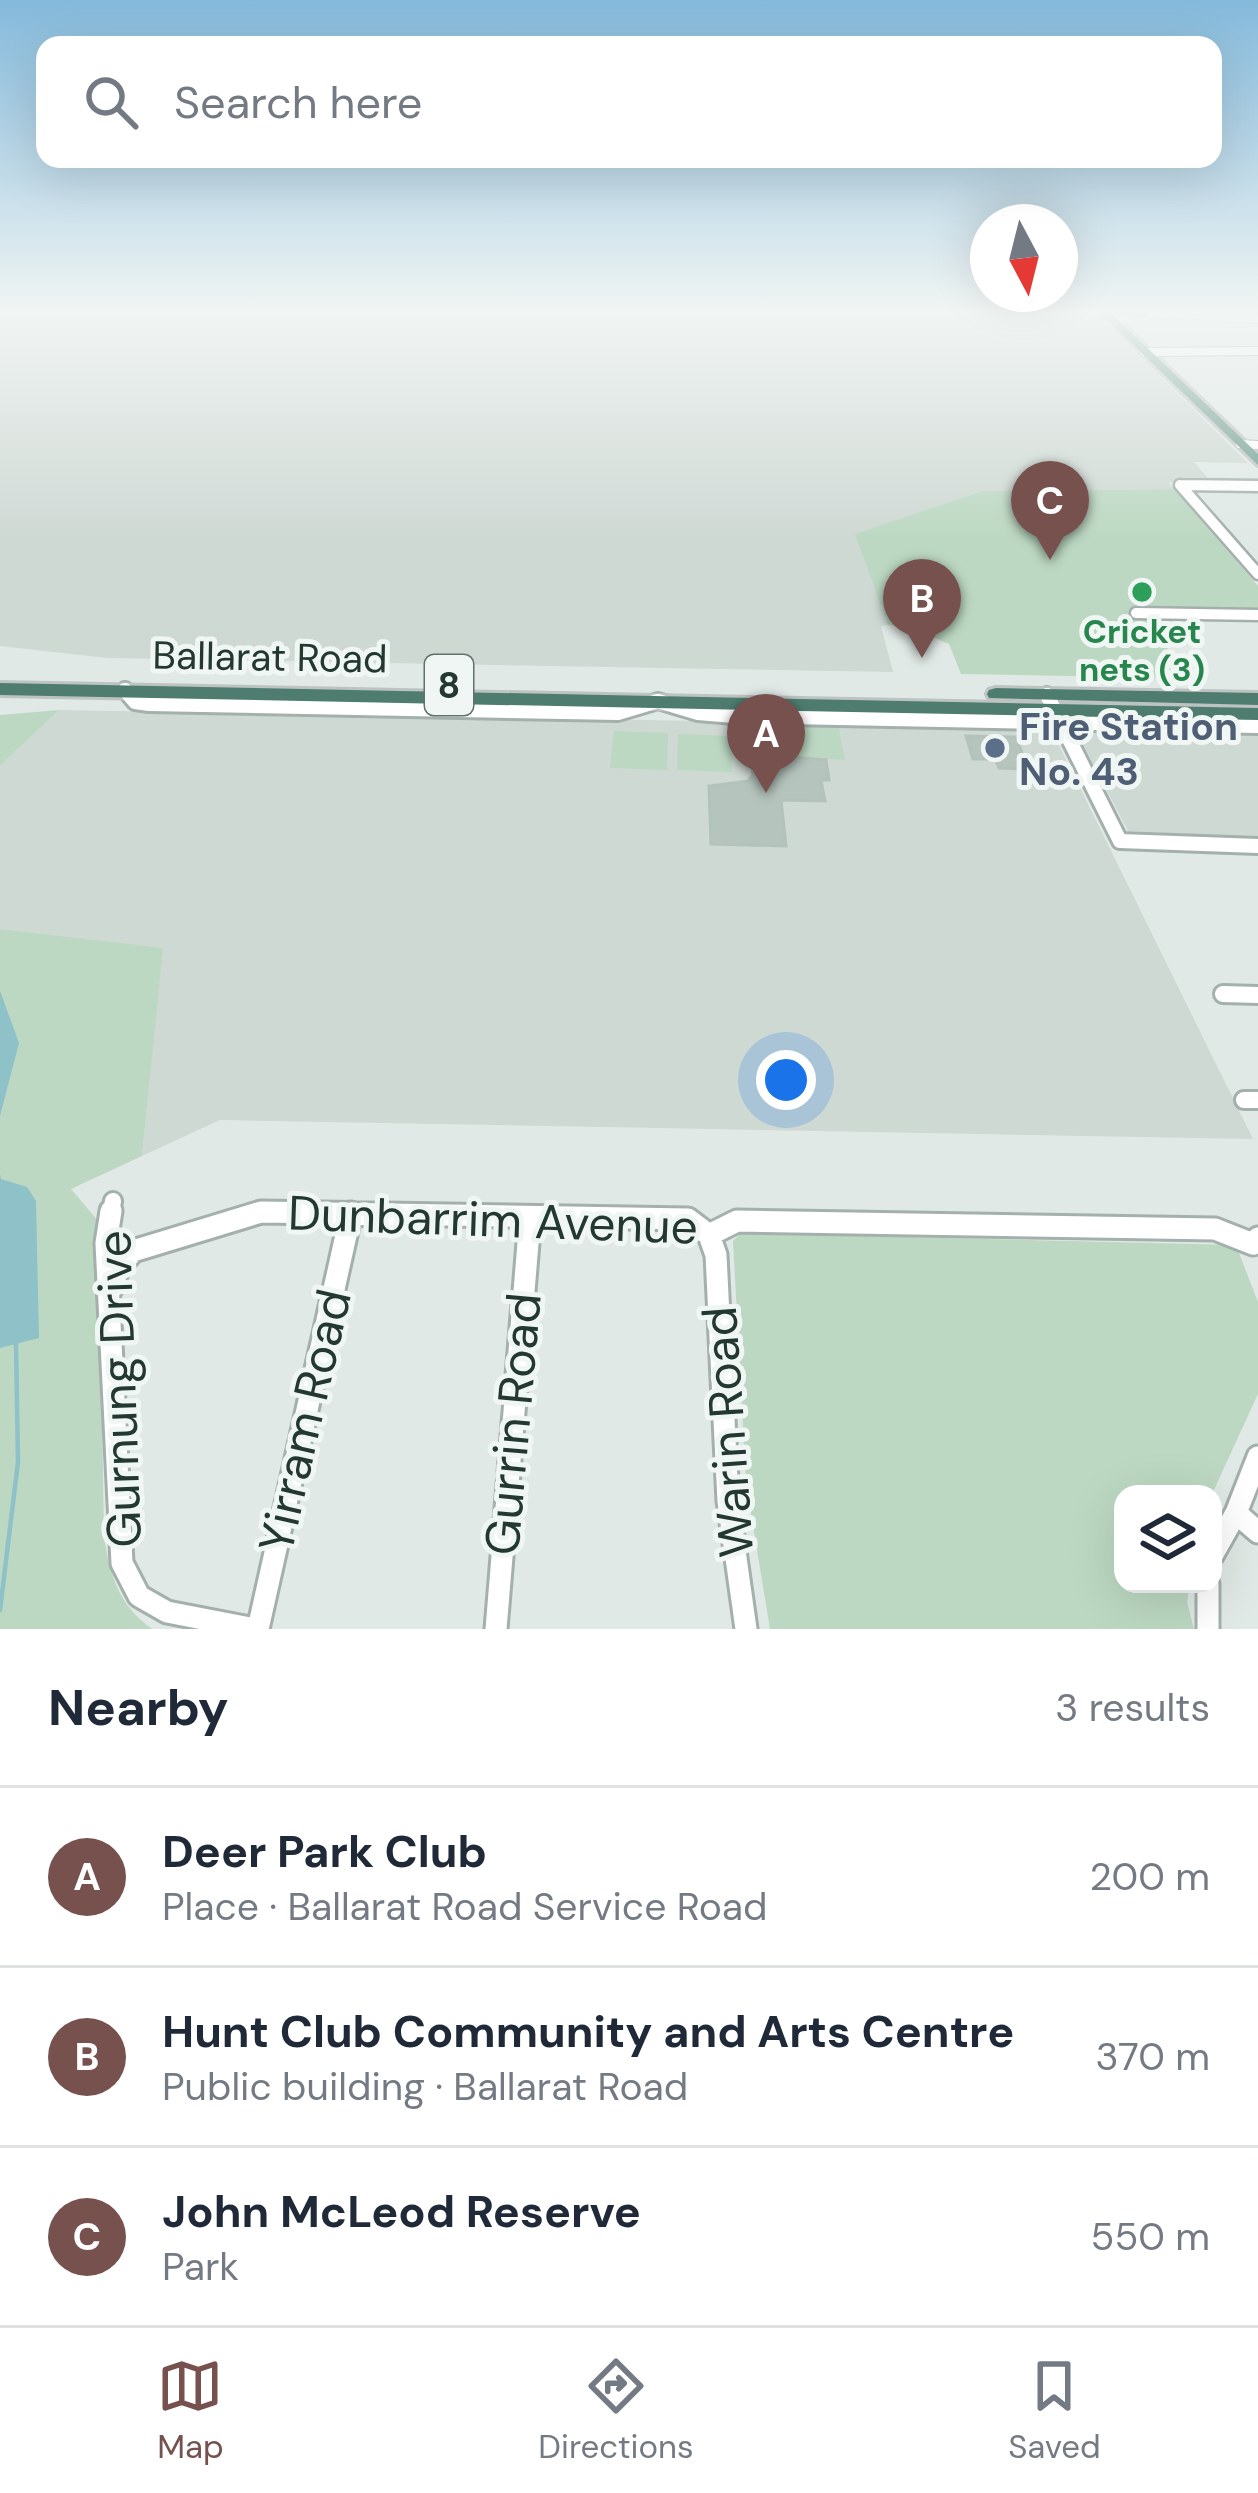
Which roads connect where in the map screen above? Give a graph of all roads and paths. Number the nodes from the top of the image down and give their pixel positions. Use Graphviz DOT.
graph roads {
  1 [pos="1183,386"];
  2 [pos="1250,445"];
  3 [pos="1258,461"];
  4 [pos="1258,486"];
  5 [pos="1258,574"];
  6 [pos="1136,613"];
  7 [pos="1258,615"];
  8 [pos="0,678"];
  9 [pos="0,689"];
  10 [pos="717,697"];
  11 [pos="1258,699"];
  12 [pos="658,701"];
  13 [pos="1054,709"];
  14 [pos="1140,712"];
  15 [pos="1258,714"];
  16 [pos="1165,724"];
  17 [pos="1258,726"];
  18 [pos="1258,846"];
  19 [pos="1223,994"];
  20 [pos="1258,995"];
  21 [pos="113,1201"];
  22 [pos="351,1213"];
  23 [pos="530,1219"];
  24 [pos="709,1234"];
  25 [pos="1256,1246"];
  26 [pos="111,1289"];
  27 [pos="1258,1457"];
  28 [pos="1236,1513"];
  29 [pos="1258,1532"];
  30 [pos="1222,1538"];
  31 [pos="1208,1593"];
  32 [pos="256,1629"];
  33 [pos="496,1629"];
  34 [pos="746,1629"];
  35 [pos="1208,1629"];
  1 -- 2 [label="main road"];
  2 -- 3 [label="main road"];
  4 -- 5 [label="street"];
  6 -- 7 [label="street"];
  8 -- 10 [label="highway, Ballarat Road / 8"];
  9 -- 12 [label="highway, Ballarat Road / 8"];
  10 -- 12 [label="highway, Ballarat Road / 8"];
  10 -- 13 [label="highway, Ballarat Road / 8"];
  11 -- 13 [label="highway, Ballarat Road / 8"];
  12 -- 13 [label="street"];
  13 -- 14 [label="highway, Ballarat Road / 8"];
  13 -- 16 [label="street"];
  13 -- 18 [label="street"];
  14 -- 15 [label="highway, Ballarat Road / 8"];
  14 -- 16 [label="street"];
  16 -- 17 [label="street"];
  19 -- 20 [label="street"];
  21 -- 26 [label="street, Gurnung Drive"];
  22 -- 23 [label="street, Dunbarrim Avenue"];
  22 -- 26 [label="street, Dunbarrim Avenue"];
  22 -- 32 [label="street, Yirram Road"];
  23 -- 24 [label="street, Dunbarrim Avenue"];
  23 -- 33 [label="street, Gurrin Road"];
  24 -- 25 [label="street, Dunbarrim Avenue"];
  24 -- 34 [label="street, Warin Road"];
  26 -- 32 [label="street, Gurnung Drive"];
  27 -- 28 [label="street"];
  28 -- 29 [label="street"];
  28 -- 30 [label="street"];
  31 -- 35 [label="street"];
}
